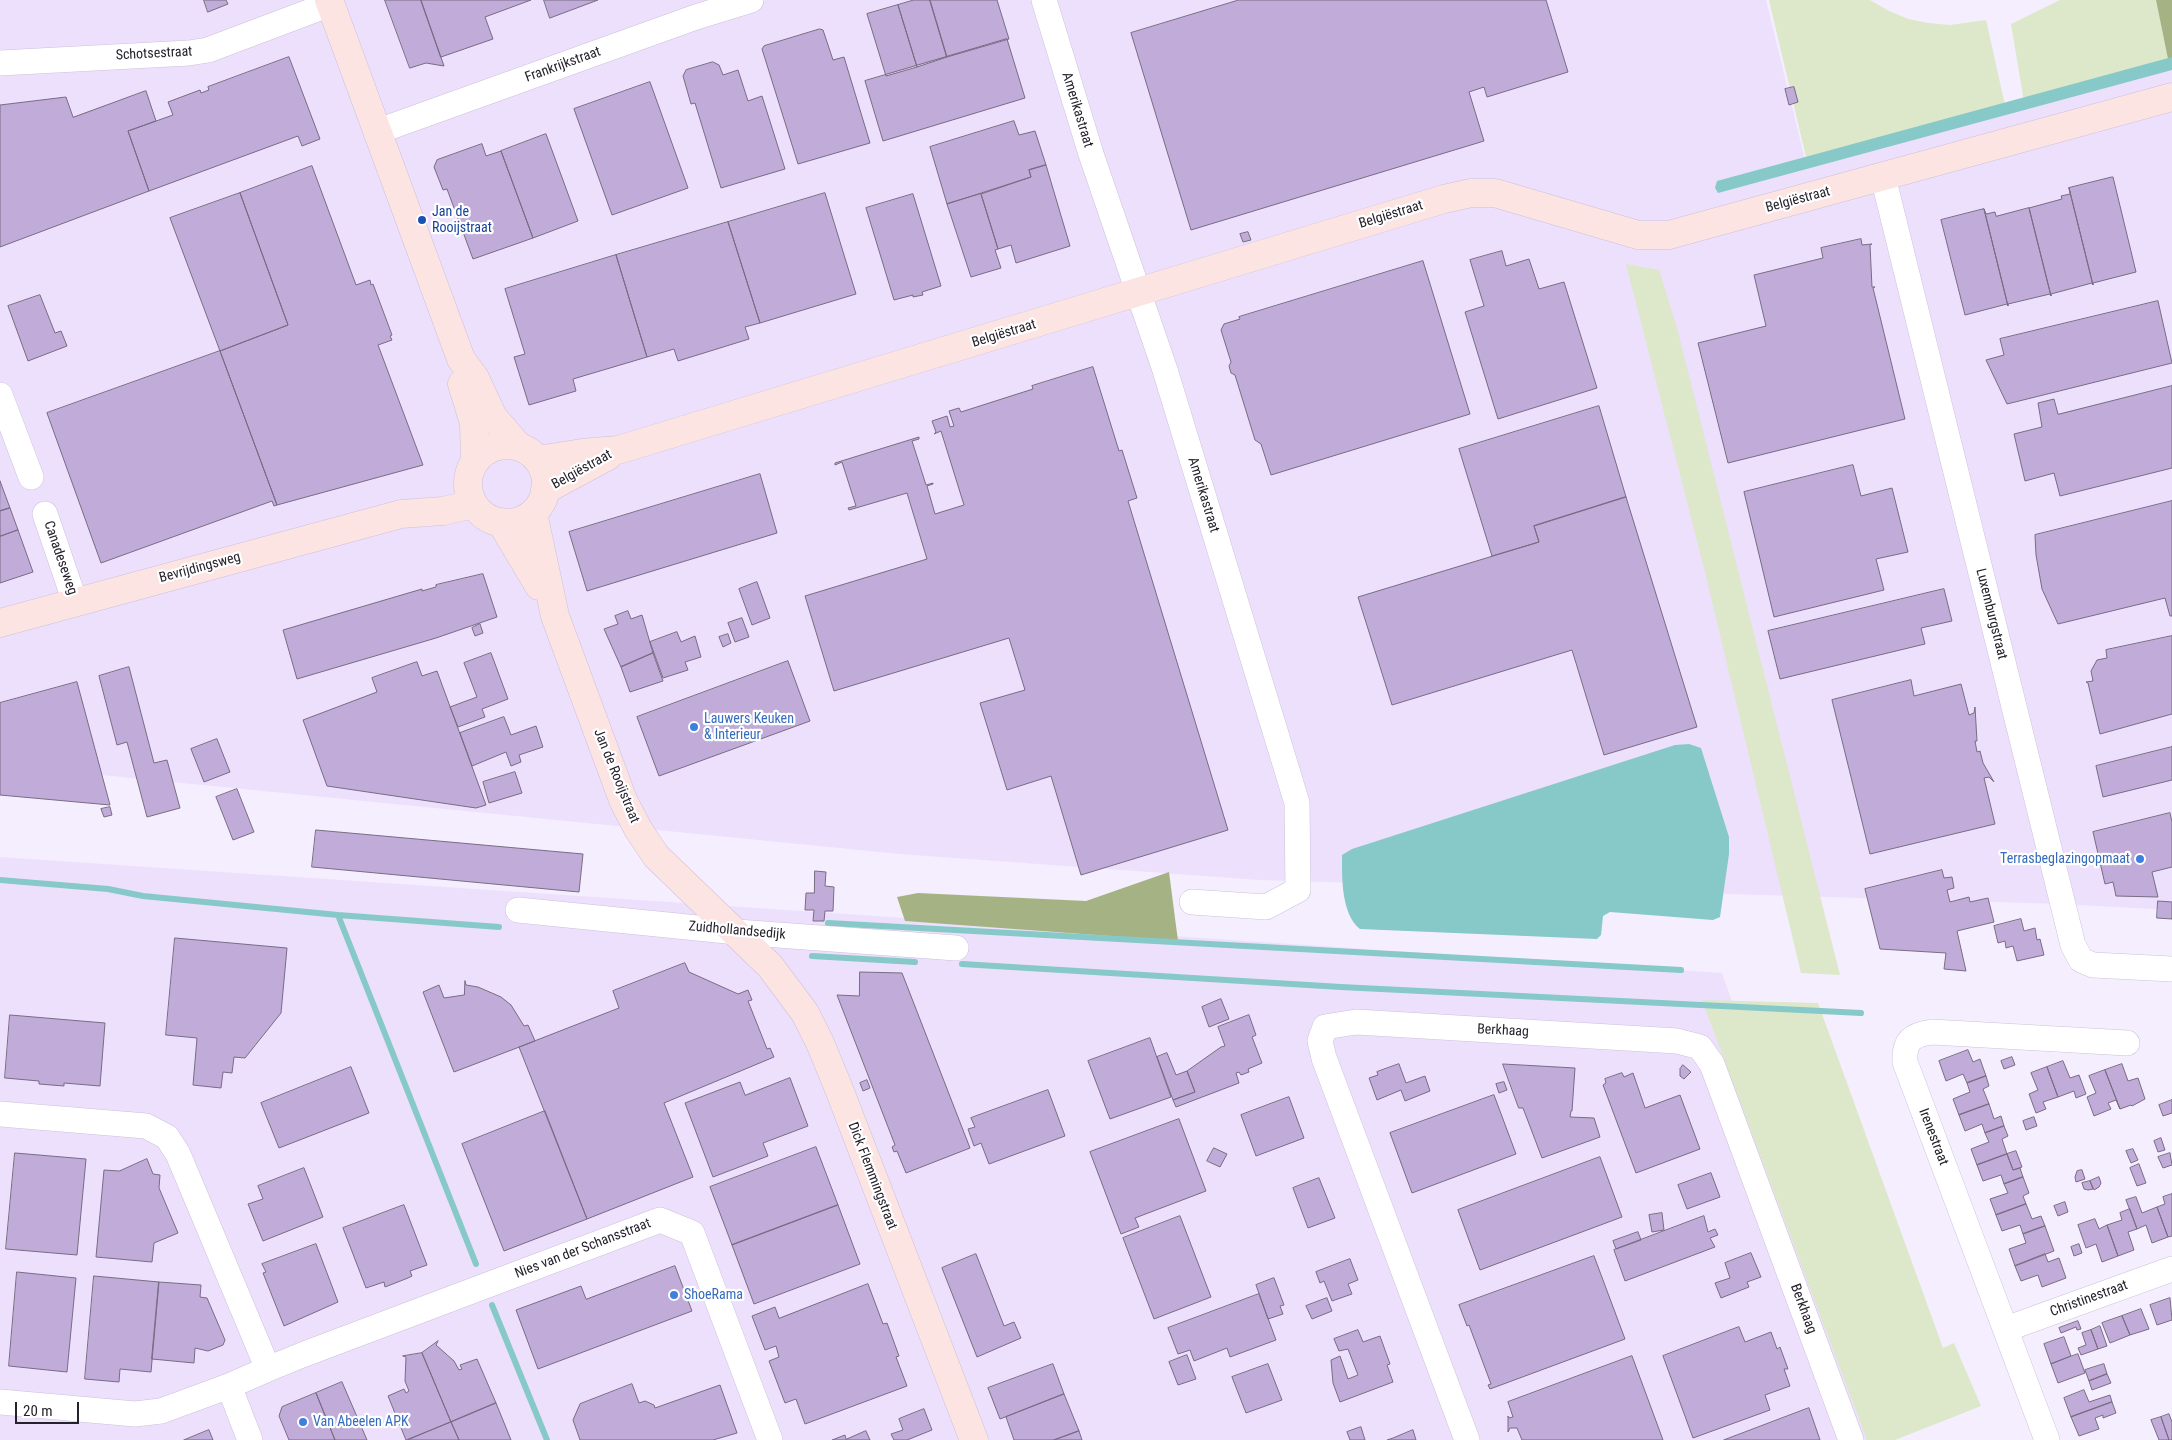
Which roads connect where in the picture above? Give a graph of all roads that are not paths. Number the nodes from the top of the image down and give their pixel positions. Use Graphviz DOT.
graph roads {
  1 [pos="751,0"];
  2 [pos="1044,0"];
  3 [pos="329,2"];
  4 [pos="694,8"];
  5 [pos="0,63"];
  6 [pos="2172,97"];
  7 [pos="376,132"];
  8 [pos="1882,177"];
  9 [pos="1138,293"];
  10 [pos="461,358"];
  11 [pos="0,395"];
  12 [pos="618,450"];
  13 [pos="528,453"];
  14 [pos="31,477"];
  15 [pos="472,483"];
  16 [pos="539,502"];
  17 [pos="45,514"];
  18 [pos="501,522"];
  19 [pos="75,602"];
  20 [pos="555,616"];
  21 [pos="0,623"];
  22 [pos="1192,902"];
  23 [pos="518,910"];
  24 [pos="737,932"];
  25 [pos="956,948"];
  26 [pos="2172,969"];
  27 [pos="2127,1043"];
  28 [pos="0,1114"];
  29 [pos="2172,1269"];
  30 [pos="2006,1329"];
  31 [pos="268,1370"];
  32 [pos="229,1386"];
  33 [pos="0,1402"];
  34 [pos="250,1440"];
  35 [pos="770,1440"];
  36 [pos="974,1440"];
  37 [pos="1467,1440"];
  38 [pos="1851,1440"];
  39 [pos="2047,1440"];
  1 -- 4 [label="street, Frankrijkstraat"];
  2 -- 9 [label="street, Amerikastraat"];
  3 -- 5 [label="street, Schotsestraat"];
  3 -- 7 [label="main road"];
  4 -- 7 [label="street, Frankrijkstraat"];
  6 -- 8 [label="main road, Belgiëstraat"];
  7 -- 10 [label="main road"];
  8 -- 9 [label="main road, Belgiëstraat"];
  8 -- 26 [label="street, Luxemburgstraat"];
  9 -- 12 [label="main road, Belgiëstraat"];
  9 -- 22 [label="street, Amerikastraat"];
  10 -- 13 [label="main road"];
  10 -- 15 [label="main road"];
  11 -- 14 [label="street"];
  12 -- 13 [label="main road, Belgiëstraat"];
  12 -- 16 [label="main road, Belgiëstraat"];
  13 -- 15 [label="main road"];
  13 -- 16 [label="main road"];
  15 -- 18 [label="main road"];
  15 -- 19 [label="main road, Bevrijdingsweg"];
  16 -- 18 [label="main road"];
  16 -- 20 [label="main road, Jan de Rooijstraat"];
  17 -- 19 [label="street, Canadeseweg"];
  18 -- 20 [label="main road, Jan de Rooijstraat"];
  19 -- 21 [label="main road, Bevrijdingsweg"];
  20 -- 24 [label="main road, Jan de Rooijstraat"];
  23 -- 24 [label="street, Zuidhollandsedijk"];
  24 -- 25 [label="street, Zuidhollandsedijk"];
  24 -- 36 [label="main road, Dick Flemmingstraat"];
  27 -- 30 [label="street, Irenestraat"];
  28 -- 31 [label="street"];
  29 -- 30 [label="street, Christinestraat"];
  30 -- 39 [label="street, Irenestraat"];
  31 -- 32 [label="street, Nies van der Schansstraat"];
  31 -- 35 [label="street, Nies van der Schansstraat"];
  32 -- 33 [label="street, Nies van der Schansstraat"];
  32 -- 34 [label="street"];
  37 -- 38 [label="street, Berkhaag"];
}
